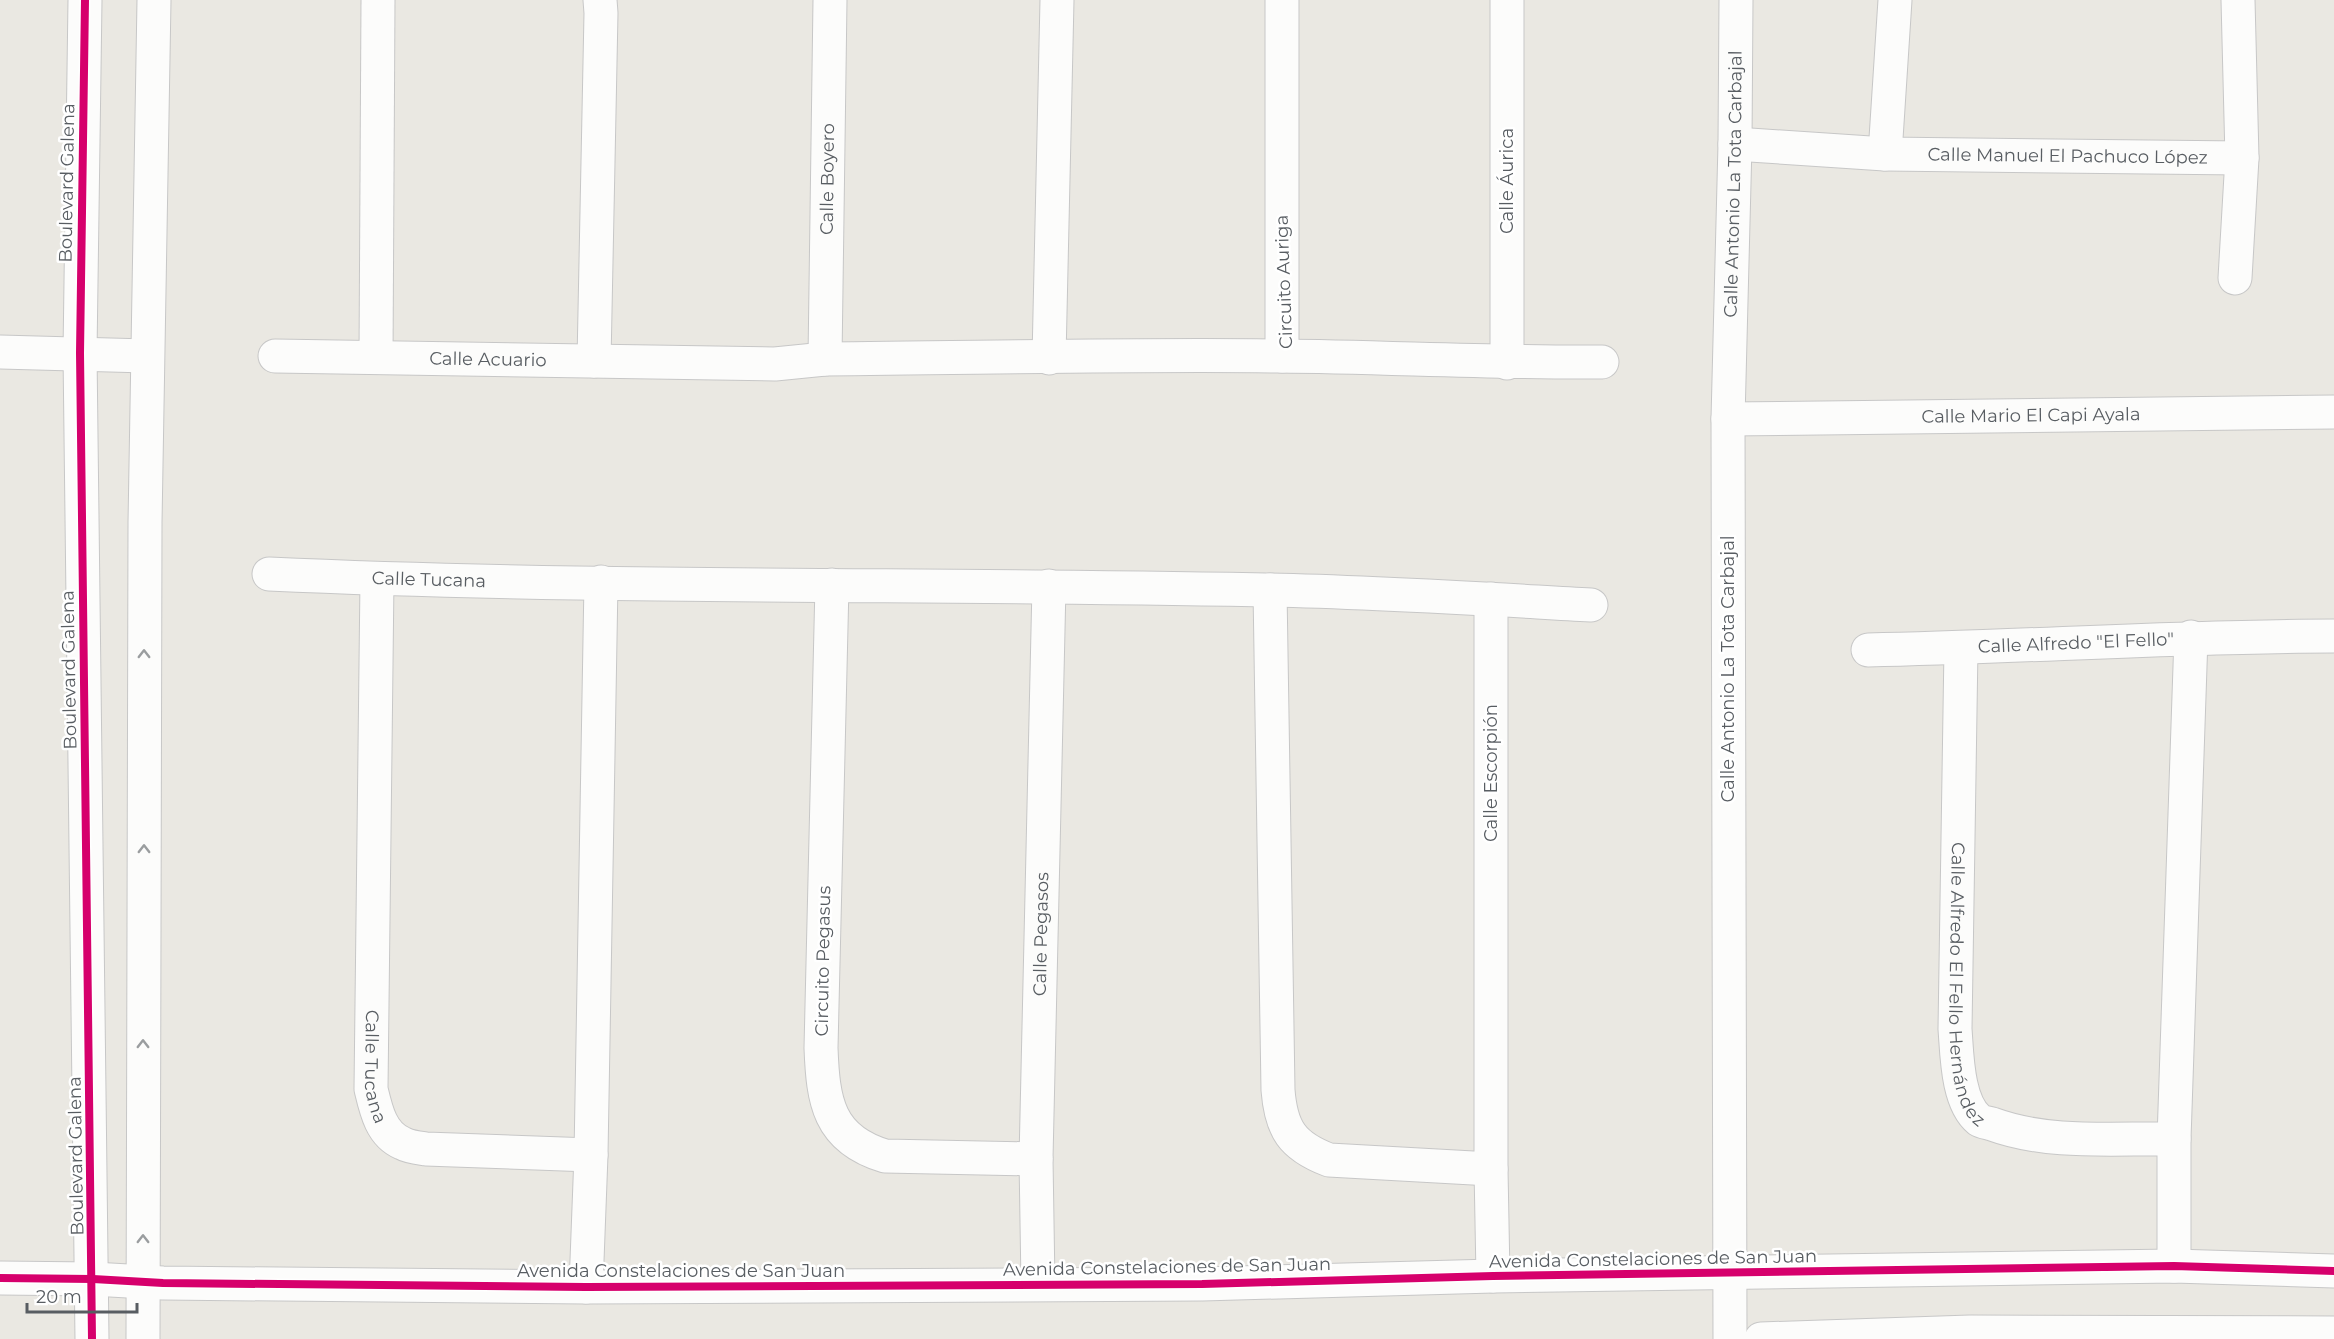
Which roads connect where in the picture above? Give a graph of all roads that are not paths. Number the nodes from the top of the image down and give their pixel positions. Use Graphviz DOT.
graph roads {
  1 [pos="85,0"];
  2 [pos="154,0"];
  3 [pos="378,0"];
  4 [pos="600,0"];
  5 [pos="830,0"];
  6 [pos="1057,0"];
  7 [pos="1282,0"];
  8 [pos="1507,0"];
  9 [pos="1736,0"];
  10 [pos="1895,0"];
  11 [pos="2238,0"];
  12 [pos="1735,144"];
  13 [pos="1886,153"];
  14 [pos="2242,158"];
  15 [pos="2235,278"];
  16 [pos="0,352"];
  17 [pos="80,353"];
  18 [pos="147,356"];
  19 [pos="275,356"];
  20 [pos="1282,356"];
  21 [pos="376,357"];
  22 [pos="1049,358"];
  23 [pos="825,360"];
  24 [pos="594,361"];
  25 [pos="1602,362"];
  26 [pos="1507,363"];
  27 [pos="2334,412"];
  28 [pos="1728,419"];
  29 [pos="269,574"];
  30 [pos="377,579"];
  31 [pos="601,582"];
  32 [pos="832,585"];
  33 [pos="1049,586"];
  34 [pos="1270,590"];
  35 [pos="1491,599"];
  36 [pos="1592,605"];
  37 [pos="2334,636"];
  38 [pos="2191,637"];
  39 [pos="1961,648"];
  40 [pos="1868,650"];
  41 [pos="2174,1139"];
  42 [pos="591,1155"];
  43 [pos="1036,1159"];
  44 [pos="1491,1168"];
  45 [pos="2174,1266"];
  46 [pos="2334,1271"];
  47 [pos="1729,1273"];
  48 [pos="1493,1276"];
  49 [pos="0,1278"];
  50 [pos="93,1279"];
  51 [pos="142,1282"];
  52 [pos="1038,1284"];
  53 [pos="586,1287"];
  54 [pos="2334,1333"];
  55 [pos="1970,1335"];
  56 [pos="92,1339"];
  57 [pos="143,1339"];
  58 [pos="1730,1339"];
  59 [pos="1761,1339"];
  1 -- 17 [label="street, Boulevard Galena"];
  2 -- 18 [label="street"];
  3 -- 21 [label="street"];
  4 -- 24 [label="street"];
  5 -- 23 [label="street, Calle Boyero"];
  6 -- 22 [label="street"];
  7 -- 20 [label="street, Circuito Auriga"];
  8 -- 26 [label="street, Calle Áurica"];
  9 -- 12 [label="street, Calle Antonio La Tota Carbajal"];
  10 -- 13 [label="street"];
  11 -- 14 [label="street"];
  12 -- 13 [label="street, Calle Manuel El Pachuco López"];
  12 -- 28 [label="street, Calle Antonio La Tota Carbajal"];
  13 -- 14 [label="street, Calle Manuel El Pachuco López"];
  14 -- 15 [label="street"];
  16 -- 17 [label="street"];
  17 -- 18 [label="street"];
  17 -- 50 [label="street, Boulevard Galena"];
  51 -- 18 [label="street, one-way"];
  19 -- 21 [label="street, Calle Acuario"];
  20 -- 22 [label="street"];
  20 -- 26 [label="street, Circuito Auriga"];
  21 -- 24 [label="street, Calle Acuario"];
  22 -- 23 [label="street"];
  23 -- 24 [label="street"];
  25 -- 26 [label="street, Circuito Auriga"];
  27 -- 28 [label="street, Calle Mario El Capi Ayala"];
  28 -- 47 [label="street, Calle Antonio La Tota Carbajal"];
  29 -- 30 [label="street"];
  30 -- 31 [label="street, Calle Tucana"];
  30 -- 42 [label="street, Calle Tucana"];
  31 -- 32 [label="street"];
  31 -- 42 [label="street"];
  32 -- 33 [label="street"];
  32 -- 43 [label="street, Circuito Pegasus"];
  33 -- 34 [label="street"];
  33 -- 43 [label="street, Calle Pegasos"];
  34 -- 35 [label="street"];
  34 -- 44 [label="street"];
  35 -- 36 [label="street"];
  35 -- 44 [label="street, Calle Escorpión"];
  37 -- 38 [label="street, Calle Alfredo \"El Fello\""];
  38 -- 39 [label="street, Calle Alfredo \"El Fello\""];
  38 -- 41 [label="street"];
  39 -- 40 [label="street, Calle Alfredo \"El Fello\""];
  39 -- 41 [label="street, Calle Alfredo El Fello Hernández"];
  41 -- 45 [label="street"];
  42 -- 53 [label="street"];
  43 -- 52 [label="street, Calle Pegasos"];
  44 -- 48 [label="street, Calle Escorpión"];
  45 -- 46 [label="street, Avenida Constelaciones de San Juan"];
  45 -- 47 [label="street, Avenida Constelaciones de San Juan"];
  47 -- 48 [label="street, Avenida Constelaciones de San Juan"];
  47 -- 58 [label="street, Calle Antonio La Tota Carbajal"];
  48 -- 52 [label="street, Avenida Constelaciones de San Juan"];
  49 -- 50 [label="street, Avenida Constelaciones de San Juan"];
  50 -- 51 [label="street, Avenida Constelaciones de San Juan"];
  50 -- 56 [label="street, Boulevard Galena"];
  51 -- 53 [label="street, Avenida Constelaciones de San Juan"];
  51 -- 57 [label="street"];
  52 -- 53 [label="street, Avenida Constelaciones de San Juan"];
  54 -- 55 [label="street"];
  55 -- 59 [label="street"];
}
